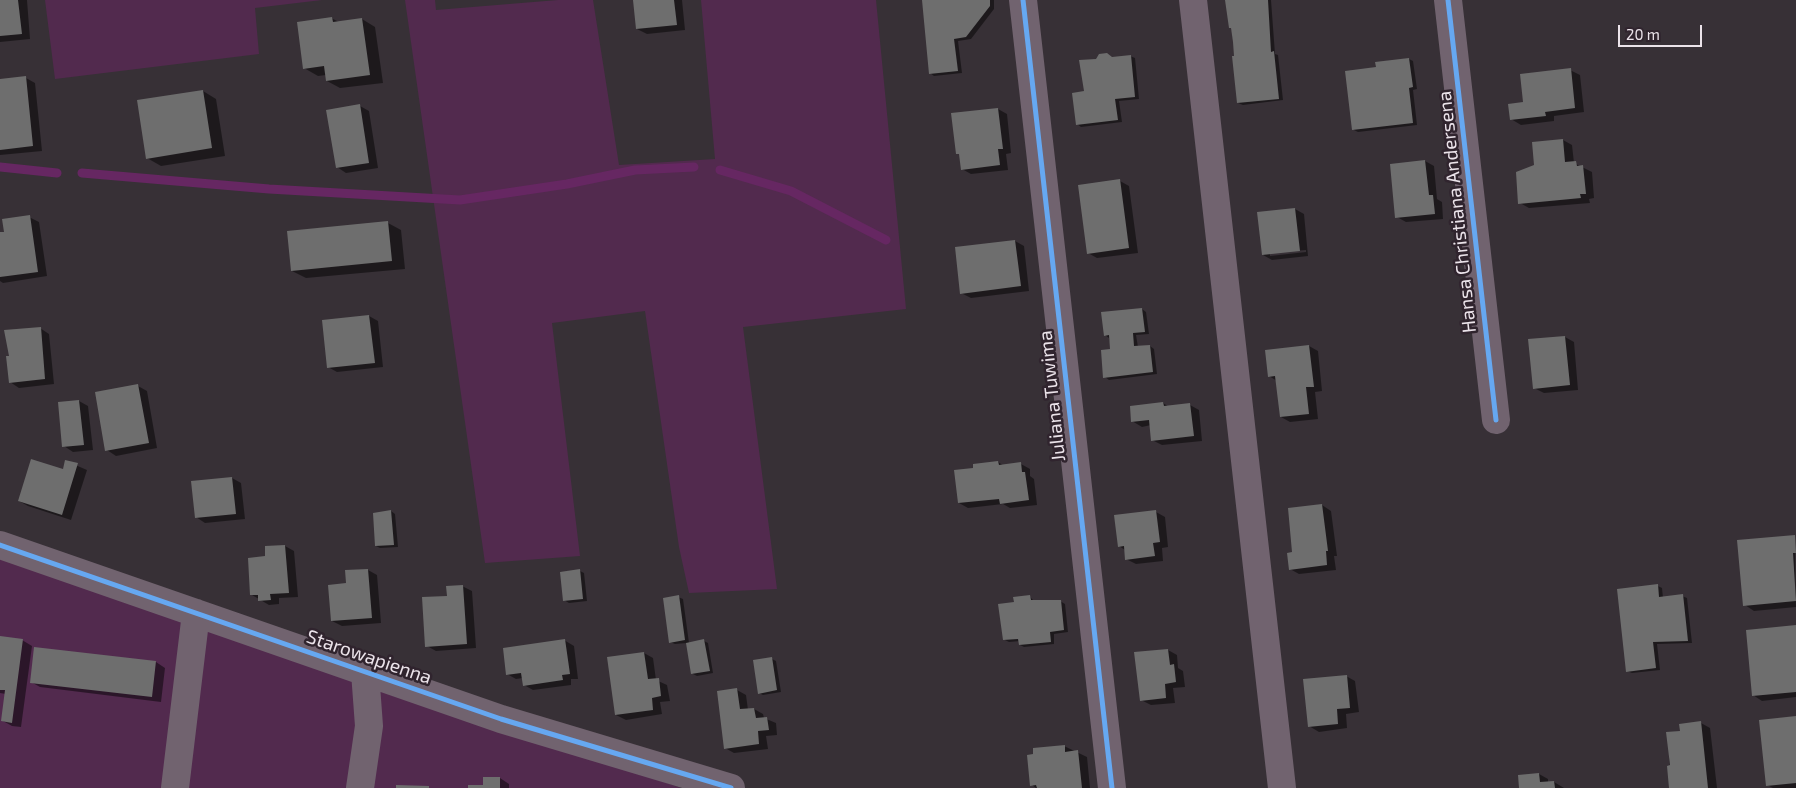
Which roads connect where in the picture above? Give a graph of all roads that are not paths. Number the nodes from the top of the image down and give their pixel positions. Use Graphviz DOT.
graph roads {
  1 [pos="1023,0"];
  2 [pos="1193,0"];
  3 [pos="1448,0"];
  4 [pos="1496,420"];
  5 [pos="0,546"];
  6 [pos="196,613"];
  7 [pos="364,672"];
  8 [pos="176,788"];
  9 [pos="360,788"];
  10 [pos="731,788"];
  11 [pos="1112,788"];
  12 [pos="1282,788"];
  1 -- 11 [label="street, Juliana Tuwima"];
  2 -- 12 [label="street"];
  3 -- 4 [label="street, Hansa Christiana Andersena"];
  5 -- 6 [label="street, Starowapienna"];
  6 -- 7 [label="street, Starowapienna"];
  6 -- 8 [label="street"];
  7 -- 9 [label="street"];
  7 -- 10 [label="street, Starowapienna"];
}
